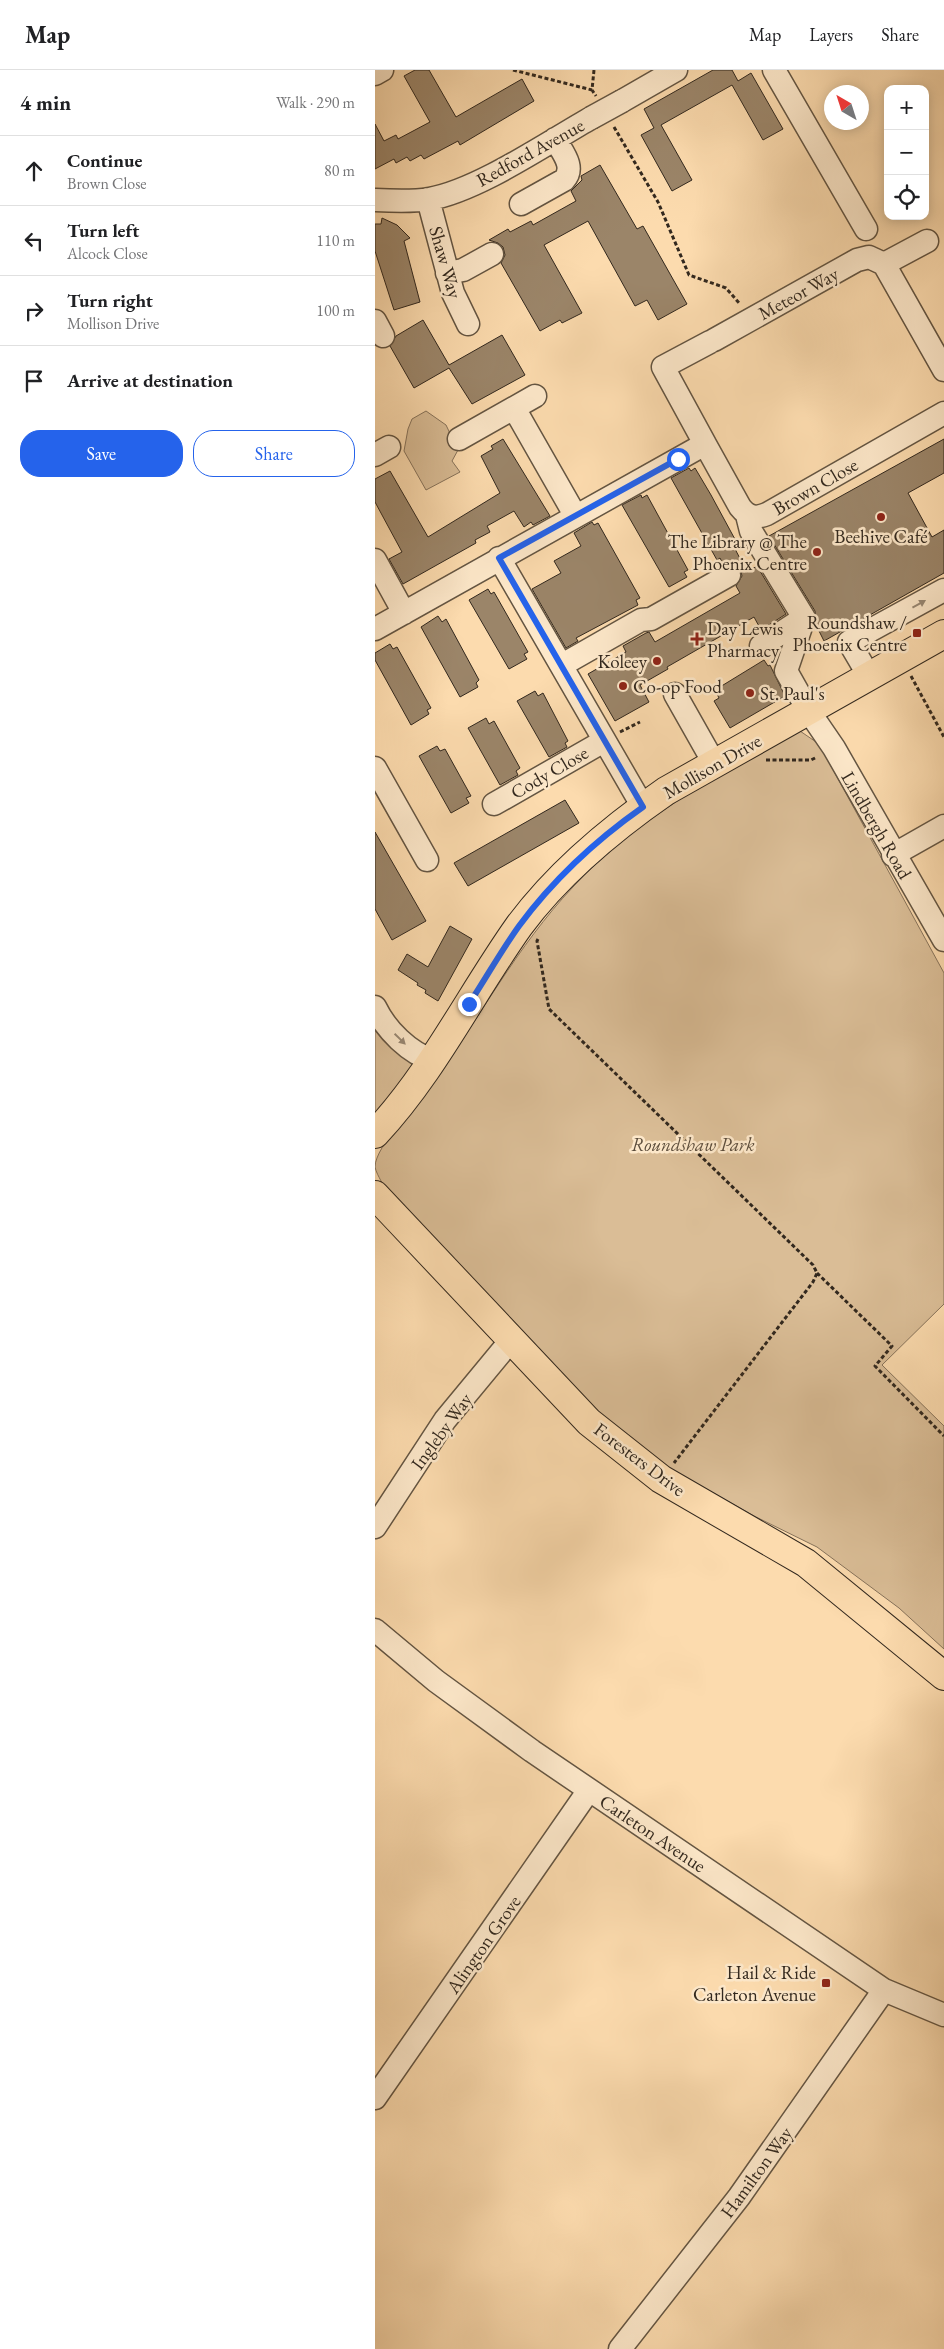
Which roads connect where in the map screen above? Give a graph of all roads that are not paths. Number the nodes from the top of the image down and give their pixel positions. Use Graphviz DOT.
graph roads {
  1 [pos="382,70"];
  2 [pos="676,70"];
  3 [pos="774,70"];
  4 [pos="375,74"];
  5 [pos="555,139"];
  6 [pos="428,199"];
  7 [pos="375,200"];
  8 [pos="521,204"];
  9 [pos="866,229"];
  10 [pos="927,241"];
  11 [pos="492,254"];
  12 [pos="884,264"];
  13 [pos="447,273"];
  14 [pos="468,324"];
  15 [pos="944,370"];
  16 [pos="535,396"];
  17 [pos="514,408"];
  18 [pos="944,413"];
  19 [pos="459,439"];
  20 [pos="705,444"];
  21 [pos="747,515"];
  22 [pos="575,516"];
  23 [pos="499,558"];
  24 [pos="375,560"];
  25 [pos="729,575"];
  26 [pos="944,590"];
  27 [pos="404,613"];
  28 [pos="804,618"];
  29 [pos="375,629"];
  30 [pos="944,634"];
  31 [pos="761,646"];
  32 [pos="562,665"];
  33 [pos="869,676"];
  34 [pos="675,694"];
  35 [pos="808,710"];
  36 [pos="604,740"];
  37 [pos="714,763"];
  38 [pos="375,768"];
  39 [pos="494,804"];
  40 [pos="643,807"];
  41 [pos="944,826"];
  42 [pos="893,855"];
  43 [pos="427,860"];
  44 [pos="944,940"];
  45 [pos="375,1007"];
  46 [pos="434,1060"];
  47 [pos="375,1134"];
  48 [pos="375,1195"];
  49 [pos="512,1339"];
  50 [pos="375,1527"];
  51 [pos="375,1630"];
  52 [pos="944,1676"];
  53 [pos="589,1790"];
  54 [pos="884,1990"];
  55 [pos="944,2015"];
  56 [pos="375,2098"];
  57 [pos="620,2349"];
  1 -- 4 [label="street"];
  2 -- 5 [label="street, Redford Avenue, bridge"];
  3 -- 9 [label="street"];
  5 -- 6 [label="street, Redford Avenue"];
  5 -- 8 [label="street"];
  6 -- 7 [label="street, Redford Avenue"];
  6 -- 13 [label="street, Shaw Way"];
  10 -- 12 [label="street"];
  11 -- 13 [label="street"];
  12 -- 15 [label="street"];
  12 -- 20 [label="street, Meteor Way"];
  13 -- 14 [label="street, Shaw Way"];
  16 -- 17 [label="street"];
  17 -- 19 [label="street"];
  17 -- 22 [label="street"];
  18 -- 21 [label="street, Brown Close"];
  20 -- 21 [label="street, Brown Close"];
  20 -- 22 [label="street"];
  21 -- 28 [label="street"];
  22 -- 23 [label="street"];
  23 -- 27 [label="street"];
  23 -- 32 [label="street"];
  24 -- 27 [label="street"];
  25 -- 32 [label="street"];
  33 -- 26 [label="street, one-way"];
  27 -- 29 [label="street"];
  28 -- 31 [label="street"];
  28 -- 35 [label="street, Lindbergh Road"];
  30 -- 33 [label="main road, Mollison Drive"];
  32 -- 36 [label="street"];
  33 -- 35 [label="main road, Mollison Drive"];
  34 -- 37 [label="street"];
  35 -- 37 [label="main road, Mollison Drive"];
  35 -- 42 [label="street, Lindbergh Road"];
  36 -- 39 [label="street, Cody Close"];
  36 -- 40 [label="street"];
  37 -- 40 [label="main road, Mollison Drive"];
  38 -- 43 [label="street"];
  40 -- 46 [label="main road, Mollison Drive"];
  41 -- 42 [label="street"];
  42 -- 44 [label="street, Lindbergh Road"];
  45 -- 46 [label="street, one-way"];
  46 -- 47 [label="main road, Mollison Drive"];
  48 -- 49 [label="main road, Foresters Drive"];
  49 -- 50 [label="street, Ingleby Way"];
  49 -- 52 [label="main road, Foresters Drive"];
  51 -- 53 [label="street, Carleton Avenue"];
  53 -- 54 [label="street, Carleton Avenue"];
  53 -- 56 [label="street, Alington Grove"];
  54 -- 55 [label="street, Carleton Avenue"];
  54 -- 57 [label="street, Hamilton Way"];
}
